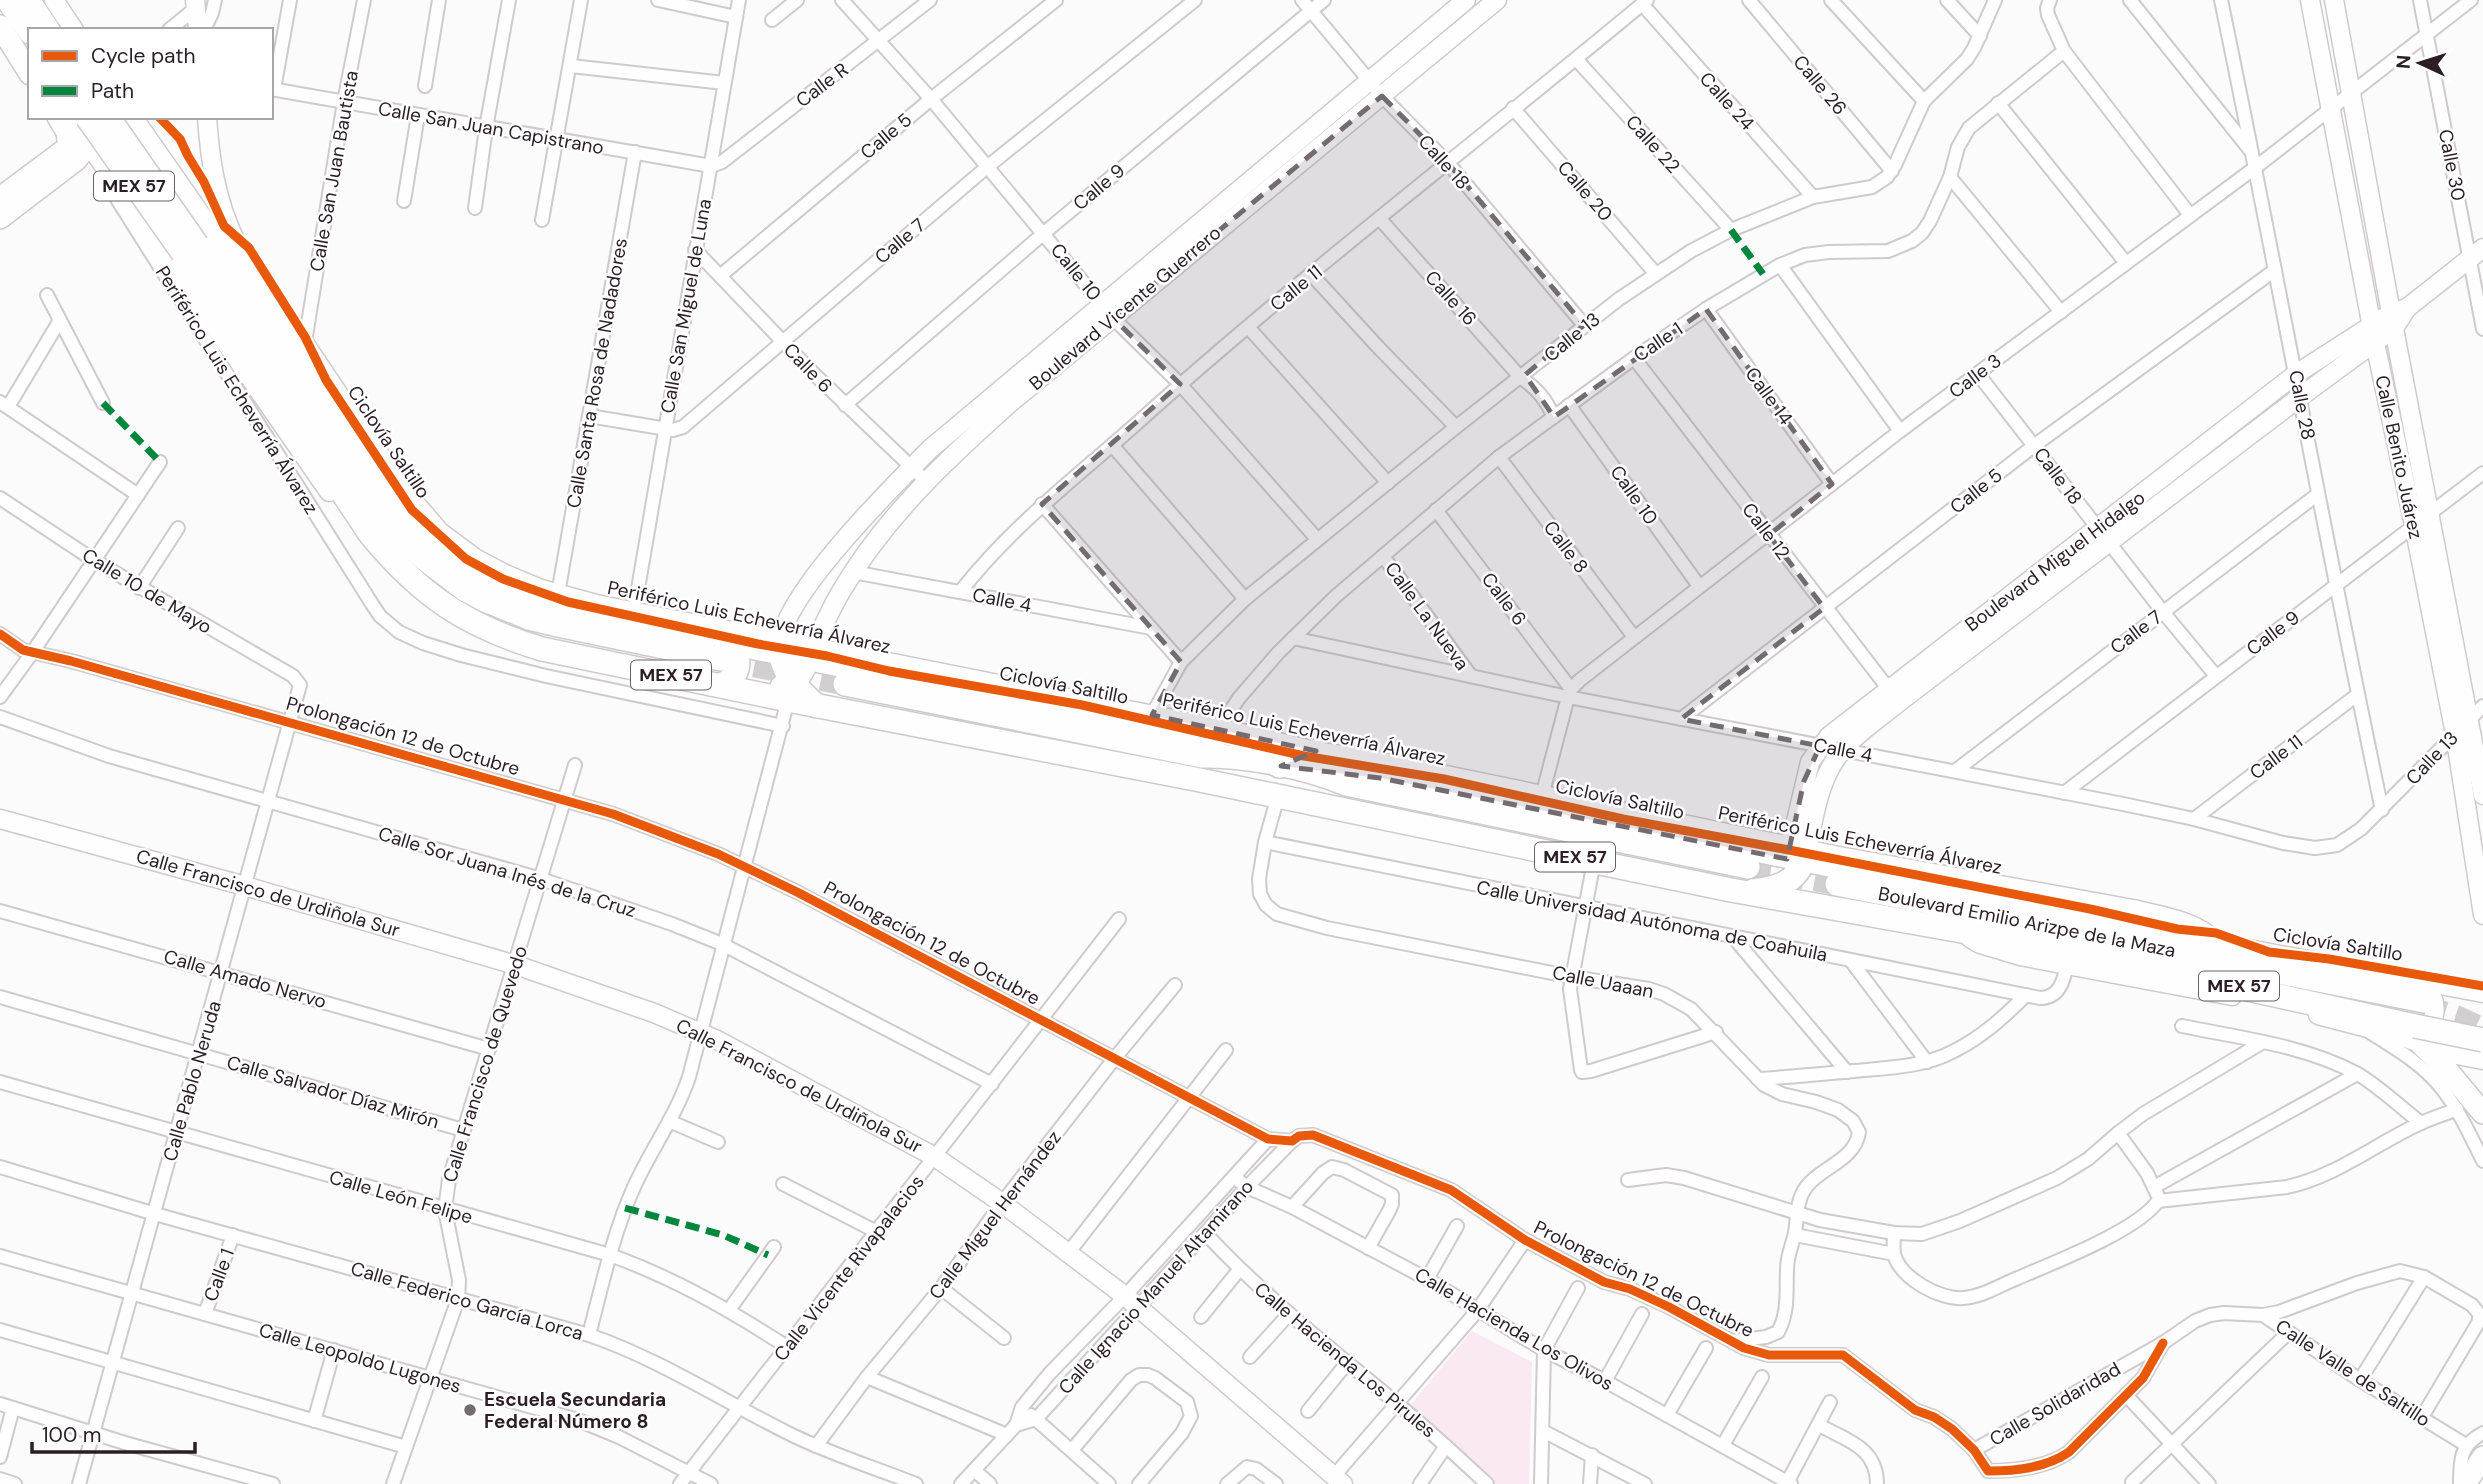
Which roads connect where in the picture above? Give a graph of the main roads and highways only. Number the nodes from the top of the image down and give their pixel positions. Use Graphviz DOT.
graph roads {
  1 [pos="8,0"];
  2 [pos="28,0"];
  3 [pos="0,26"];
  4 [pos="47,28"];
  5 [pos="28,29"];
  6 [pos="28,71"];
  7 [pos="59,119"];
  8 [pos="89,119"];
  9 [pos="109,119"];
  10 [pos="130,119"];
  11 [pos="86,151"];
  12 [pos="4,205"];
  13 [pos="190,249"];
  14 [pos="780,649"];
  15 [pos="810,655"];
  16 [pos="720,685"];
  17 [pos="791,691"];
  18 [pos="826,708"];
  19 [pos="1245,736"];
  20 [pos="1316,751"];
  21 [pos="1280,766"];
  22 [pos="1737,891"];
  23 [pos="1815,907"];
  24 [pos="1839,910"];
  25 [pos="1956,931"];
  26 [pos="2415,1013"];
  27 [pos="2483,1042"];
  28 [pos="2483,1113"];
  29 [pos="2475,1451"];
  30 [pos="2462,1484"];
  1 -- 5 [label="highway"];
  2 -- 4 [label="highway"];
  3 -- 6 [label="main road"];
  7 -- 11 [label="main road"];
  8 -- 13 [label="highway, Periférico Luis Echeverría Álvarez / MEX 57, bridge"];
  9 -- 13 [label="highway, Periférico Luis Echeverría Álvarez / MEX 57, bridge"];
  10 -- 11 [label="main road"];
  11 -- 12 [label="main road"];
  13 -- 16 [label="highway, Periférico Luis Echeverría Álvarez / MEX 57"];
  13 -- 16 [label="highway, Periférico Luis Echeverría Álvarez / MEX 57"];
  14 -- 17 [label="highway"];
  15 -- 17 [label="highway"];
  16 -- 17 [label="highway, Periférico Luis Echeverría Álvarez / MEX 57"];
  17 -- 18 [label="highway, Periférico Luis Echeverría Álvarez / MEX 57"];
  18 -- 21 [label="highway, Periférico Luis Echeverría Álvarez / MEX 57"];
  18 -- 22 [label="highway, Periférico Luis Echeverría Álvarez / MEX 57"];
  19 -- 21 [label="highway"];
  20 -- 21 [label="highway"];
  21 -- 22 [label="highway, Periférico Luis Echeverría Álvarez / MEX 57"];
  22 -- 23 [label="highway, Periférico Luis Echeverría Álvarez / MEX 57"];
  22 -- 23 [label="highway"];
  23 -- 24 [label="highway, Periférico Luis Echeverría Álvarez / MEX 57"];
  24 -- 25 [label="highway, Periférico Luis Echeverría Álvarez / MEX 57"];
  24 -- 26 [label="highway, Boulevard Emilio Arizpe de la Maza / MEX 57"];
  25 -- 26 [label="highway, Boulevard Emilio Arizpe de la Maza / MEX 57"];
  26 -- 27 [label="highway, Boulevard Emilio Arizpe de la Maza / MEX 57, bridge"];
  26 -- 28 [label="main road"];
  29 -- 30 [label="main road"];
}
